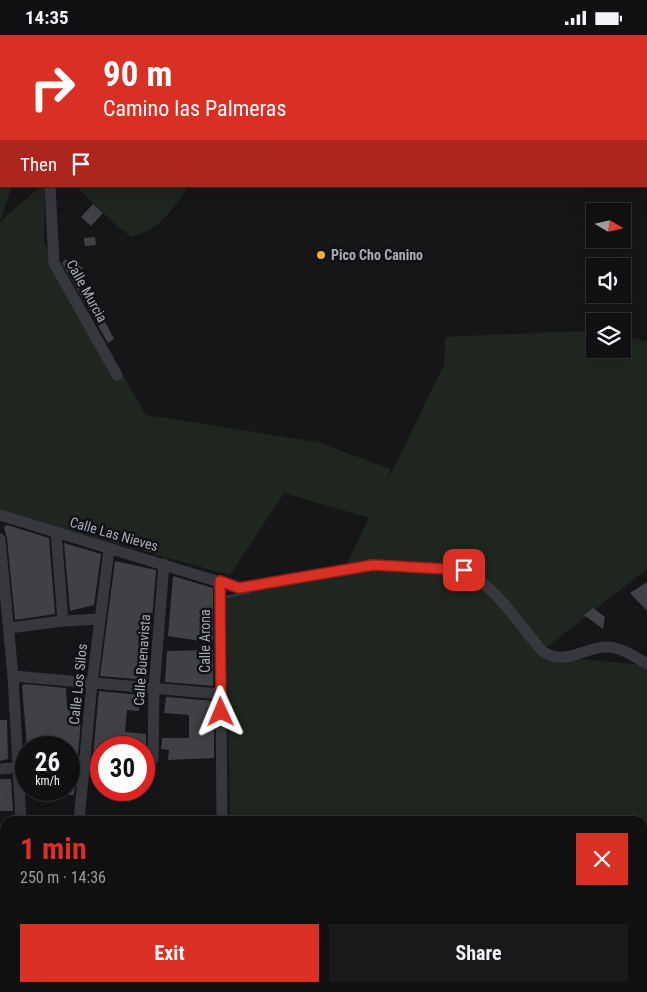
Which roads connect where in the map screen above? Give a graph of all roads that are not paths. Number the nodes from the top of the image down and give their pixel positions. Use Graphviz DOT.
graph roads {
  1 [pos="50,187"];
  2 [pos="117,375"];
  3 [pos="0,515"];
  4 [pos="56,532"];
  5 [pos="0,539"];
  6 [pos="108,550"];
  7 [pos="164,564"];
  8 [pos="220,581"];
  9 [pos="100,619"];
  10 [pos="63,621"];
  11 [pos="9,628"];
  12 [pos="6,660"];
  13 [pos="647,664"];
  14 [pos="13,676"];
  15 [pos="92,683"];
  16 [pos="154,688"];
  17 [pos="220,694"];
  18 [pos="19,736"];
  19 [pos="153,736"];
  20 [pos="85,762"];
  21 [pos="80,763"];
  22 [pos="15,768"];
  23 [pos="0,769"];
  24 [pos="21,801"];
  25 [pos="21,816"];
  26 [pos="80,816"];
  27 [pos="222,816"];
  1 -- 2 [label="street, Calle Murcia"];
  3 -- 4 [label="street, Calle Las Nieves"];
  4 -- 6 [label="street, Calle Las Nieves"];
  4 -- 10 [label="street"];
  5 -- 11 [label="street"];
  6 -- 7 [label="street, Calle Las Nieves"];
  6 -- 9 [label="street, Calle Los Silos"];
  7 -- 8 [label="street, Calle Las Nieves"];
  7 -- 16 [label="street, Calle Buenavista"];
  8 -- 13 [label="street, Calle Las Nieves"];
  8 -- 17 [label="street, Calle Arona"];
  9 -- 10 [label="street"];
  9 -- 15 [label="street, Calle Los Silos"];
  10 -- 11 [label="street"];
  11 -- 12 [label="street"];
  12 -- 14 [label="street"];
  14 -- 15 [label="street"];
  14 -- 18 [label="street"];
  15 -- 16 [label="street"];
  15 -- 20 [label="street, Calle Los Silos"];
  16 -- 17 [label="street"];
  16 -- 19 [label="street, Calle Buenavista"];
  17 -- 27 [label="street, Calle Arona"];
  20 -- 21 [label="street"];
  20 -- 26 [label="street, Calle Los Silos"];
  22 -- 23 [label="street"];
  24 -- 25 [label="street"];
}
